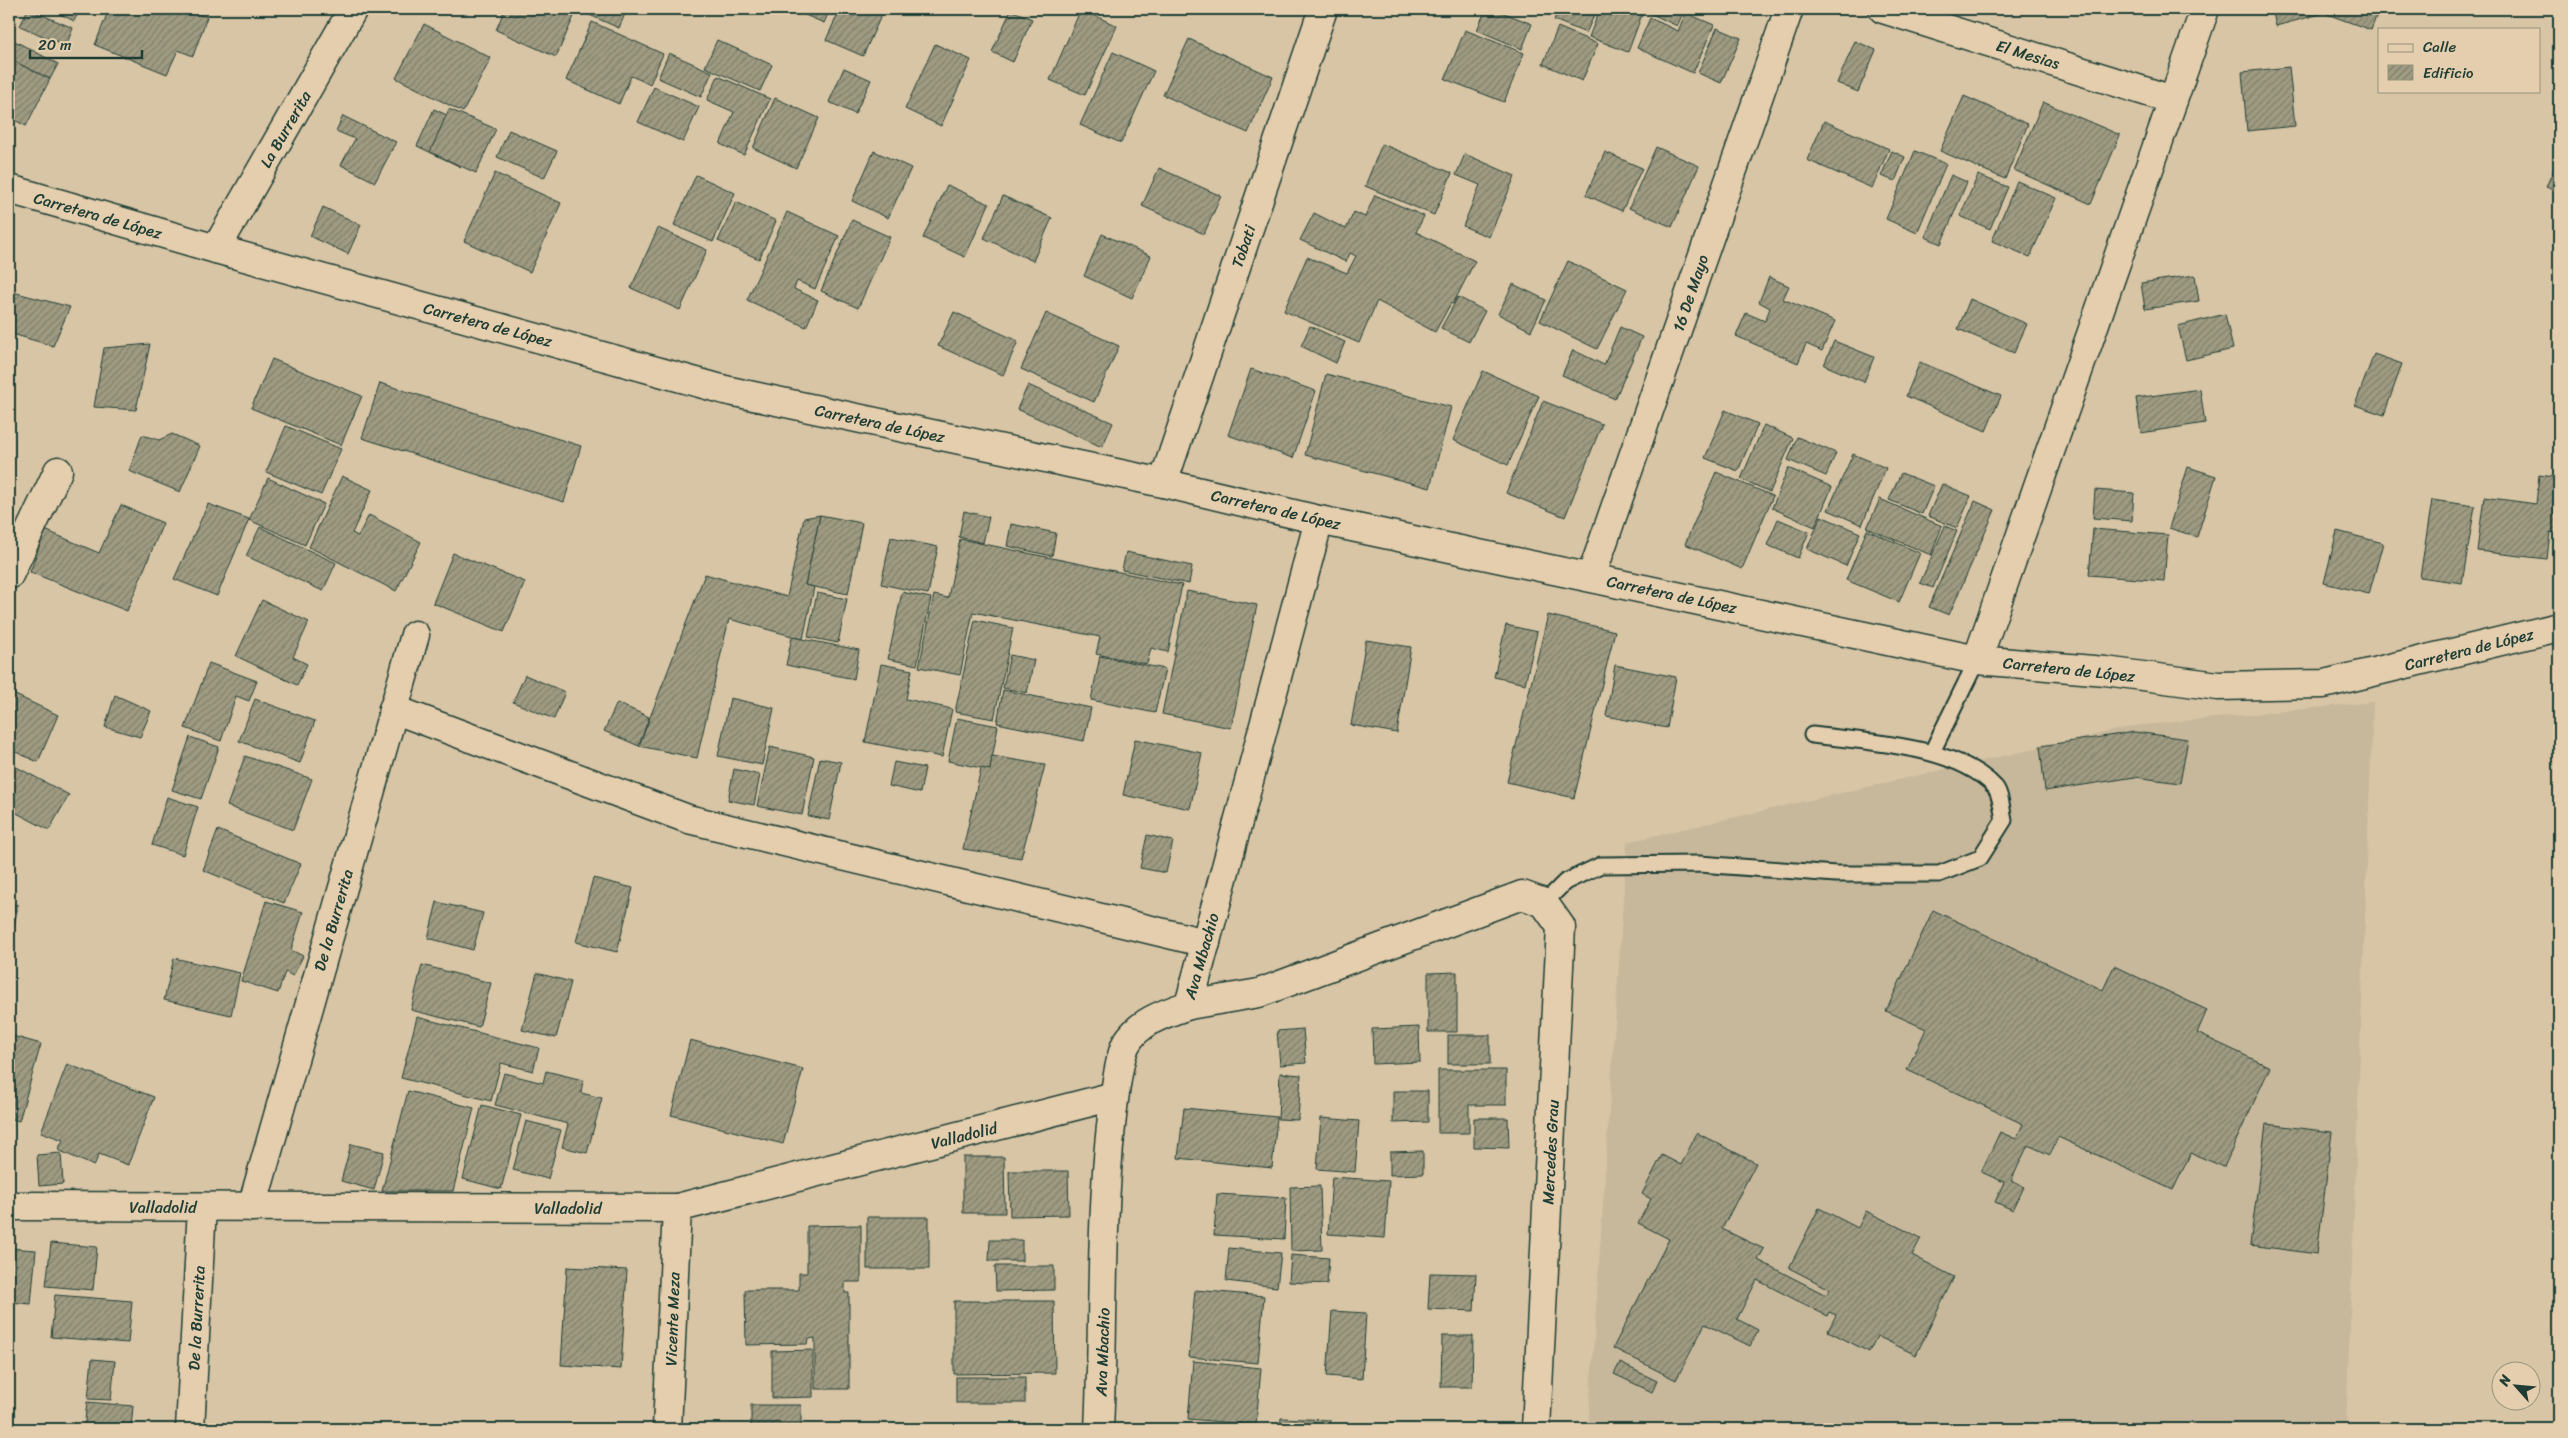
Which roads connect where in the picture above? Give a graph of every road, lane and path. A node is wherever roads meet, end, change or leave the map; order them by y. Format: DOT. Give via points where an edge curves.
graph roads {
  1 [pos="354,9"];
  2 [pos="1789,9"];
  3 [pos="1883,9"];
  4 [pos="2205,9"];
  5 [pos="1318,10"];
  6 [pos="2173,100"];
  7 [pos="9,189"];
  8 [pos="216,250"];
  9 [pos="58,470"];
  10 [pos="1163,483"];
  11 [pos="1319,520"];
  12 [pos="9,575"];
  13 [pos="1591,576"];
  14 [pos="2559,627"];
  15 [pos="415,635"];
  16 [pos="1977,660"];
  17 [pos="393,709"];
  18 [pos="1812,735"];
  19 [pos="1932,752"];
  20 [pos="1533,899"];
  21 [pos="1206,944"];
  22 [pos="1189,1005"];
  23 [pos="1114,1096"];
  24 [pos="9,1206"];
  25 [pos="202,1207"];
  26 [pos="252,1207"];
  27 [pos="677,1208"];
  28 [pos="190,1429"];
  29 [pos="667,1429"];
  30 [pos="1099,1429"];
  31 [pos="1536,1429"];
  1 -- 8 [label="street, La Burrerita"];
  2 -- 13 [label="street, 16 De Mayo"];
  3 -- 6 [label="street, El Mesias"];
  4 -- 6 [label="street"];
  5 -- 10 [label="street, Tobati"];
  6 -- 16 [label="street"];
  7 -- 8 [label="street, Carretera de López"];
  8 -- 10 [label="street, Carretera de López" via="725,390"];
  9 -- 12 [label="street"];
  10 -- 11 [label="street, Carretera de López"];
  11 -- 13 [label="street, Carretera de López"];
  11 -- 21 [label="street, Ava Mbachio"];
  13 -- 16 [label="street, Carretera de López"];
  14 -- 16 [label="street, Carretera de López" via="2324,684 2218,686 2105,671"];
  15 -- 17 [label="street, De la Burrerita"];
  16 -- 19 [label="lane"];
  17 -- 21 [label="street" via="688,820"];
  17 -- 26 [label="street, De la Burrerita"];
  18 -- 19 [label="lane"];
  19 -- 20 [label="lane" via="1974,772 1996,788 2004,820 1980,858 1939,874 1836,874 1699,864 1601,865"];
  20 -- 22 [label="street" via="1259,993"];
  20 -- 31 [label="street, Mercedes Grau" via="1561,927"];
  21 -- 22 [label="street, Ava Mbachio"];
  22 -- 23 [label="street, Ava Mbachio" via="1159,1015 1141,1027 1126,1045"];
  23 -- 27 [label="street, Valladolid"];
  23 -- 30 [label="street, Ava Mbachio" via="1105,1179"];
  24 -- 25 [label="street, Valladolid"];
  25 -- 26 [label="street, Valladolid"];
  25 -- 28 [label="street, De la Burrerita"];
  26 -- 27 [label="street, Valladolid"];
  27 -- 29 [label="street, Vicente Meza"];
}
